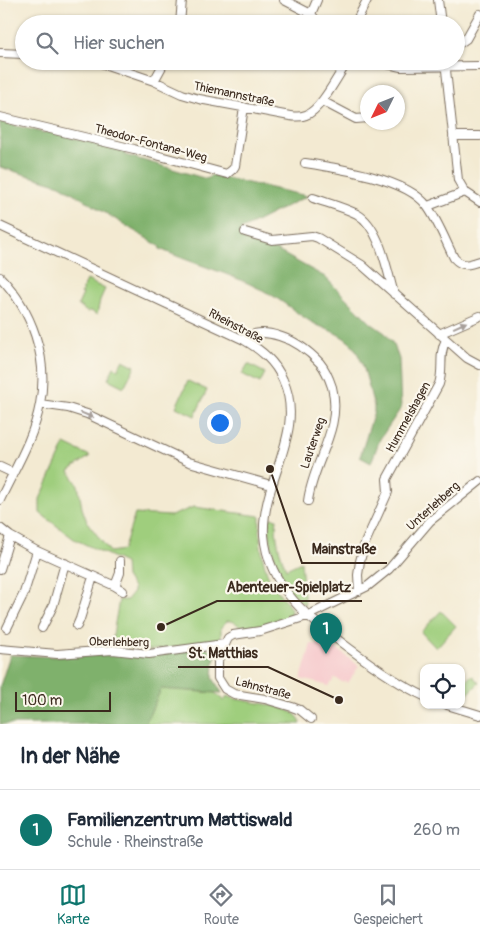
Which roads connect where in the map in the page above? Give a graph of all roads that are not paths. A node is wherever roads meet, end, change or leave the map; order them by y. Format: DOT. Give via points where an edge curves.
graph roads {
  1 [pos="182,0"];
  2 [pos="284,0"];
  3 [pos="317,0"];
  4 [pos="367,0"];
  5 [pos="438,0"];
  6 [pos="311,14"];
  7 [pos="480,14"];
  8 [pos="181,15"];
  9 [pos="360,15"];
  10 [pos="440,15"];
  11 [pos="465,40"];
  12 [pos="0,53"];
  13 [pos="15,54"];
  14 [pos="465,65"];
  15 [pos="480,66"];
  16 [pos="122,70"];
  17 [pos="160,70"];
  18 [pos="342,70"];
  19 [pos="446,70"];
  20 [pos="154,81"];
  21 [pos="322,101"];
  22 [pos="244,107"];
  23 [pos="0,117"];
  24 [pos="360,118"];
  25 [pos="453,136"];
  26 [pos="480,136"];
  27 [pos="305,163"];
  28 [pos="465,192"];
  29 [pos="313,198"];
  30 [pos="480,202"];
  31 [pos="428,206"];
  32 [pos="0,226"];
  33 [pos="245,232"];
  34 [pos="480,261"];
  35 [pos="0,277"];
  36 [pos="394,294"];
  37 [pos="480,316"];
  38 [pos="439,334"];
  39 [pos="244,340"];
  40 [pos="446,340"];
  41 [pos="480,365"];
  42 [pos="40,404"];
  43 [pos="0,467"];
  44 [pos="12,474"];
  45 [pos="480,481"];
  46 [pos="271,485"];
  47 [pos="0,500"];
  48 [pos="308,501"];
  49 [pos="0,528"];
  50 [pos="10,536"];
  51 [pos="37,551"];
  52 [pos="120,560"];
  53 [pos="65,563"];
  54 [pos="0,569"];
  55 [pos="93,577"];
  56 [pos="115,586"];
  57 [pos="123,591"];
  58 [pos="359,591"];
  59 [pos="307,616"];
  60 [pos="76,626"];
  61 [pos="7,628"];
  62 [pos="42,628"];
  63 [pos="224,644"];
  64 [pos="0,648"];
  65 [pos="420,694"];
  66 [pos="460,709"];
  67 [pos="480,715"];
  68 [pos="311,719"];
  1 -- 8 [label="street"];
  2 -- 6 [label="street"];
  3 -- 6 [label="street"];
  4 -- 9 [label="street"];
  5 -- 10 [label="street"];
  7 -- 11 [label="street"];
  12 -- 13 [label="street"];
  14 -- 15 [label="street"];
  16 -- 20 [label="street, Thiemannstraße"];
  17 -- 20 [label="street"];
  18 -- 21 [label="street, Thiemannstraße"];
  19 -- 25 [label="street"];
  20 -- 22 [label="street, Thiemannstraße" via="199,99"];
  21 -- 22 [label="street, Thiemannstraße" via="315,110 301,117"];
  21 -- 24 [label="street"];
  22 -- 23 [label="street, Theodor-Fontane-Weg" via="235,166 227,174"];
  25 -- 26 [label="street"];
  25 -- 28 [label="street" via="458,180"];
  27 -- 31 [label="street" via="389,181 405,188"];
  28 -- 30 [label="street"];
  28 -- 31 [label="street"];
  29 -- 36 [label="street" via="357,214 366,222 378,240"];
  31 -- 34 [label="street" via="458,263 469,265"];
  32 -- 39 [label="street, Rheinstraße"];
  33 -- 36 [label="street" via="272,240 318,238 362,265"];
  35 -- 42 [label="street" via="25,309 36,336 41,359"];
  36 -- 38 [label="street"];
  38 -- 37 [label="street, one-way"];
  38 -- 40 [label="street"];
  39 -- 46 [label="street, Rheinstraße" via="264,353 276,366 290,400 289,432"];
  39 -- 48 [label="street, Lauterweg" via="255,333 291,339 313,355 330,379 336,407 334,420 310,486"];
  40 -- 41 [label="street"];
  40 -- 58 [label="street, Hummelshagen" via="441,353 439,384 386,479 388,492 365,542 360,561"];
  42 -- 44 [label="street"];
  42 -- 46 [label="street, one-way" via="87,414 203,467"];
  43 -- 44 [label="street"];
  44 -- 47 [label="street"];
  45 -- 58 [label="street, Unterlehberg" via="430,521 389,569"];
  46 -- 59 [label="street, Rheinstraße" via="264,535 271,566 285,591"];
  49 -- 50 [label="street"];
  50 -- 51 [label="street"];
  50 -- 54 [label="street"];
  51 -- 53 [label="street"];
  51 -- 61 [label="street" via="24,593"];
  52 -- 56 [label="street"];
  53 -- 55 [label="street"];
  53 -- 62 [label="street" via="53,606"];
  55 -- 56 [label="street"];
  55 -- 60 [label="street"];
  56 -- 57 [label="street"];
  58 -- 59 [label="street, Unterlehberg"];
  59 -- 63 [label="street" via="260,631 232,632"];
  59 -- 65 [label="street, Rheinstraße" via="371,665"];
  63 -- 64 [label="street, Oberlehberg" via="149,654 101,650 57,654"];
  63 -- 68 [label="street, Lahnstraße" via="217,670 224,689 292,707"];
  66 -- 67 [label="street"];
}
